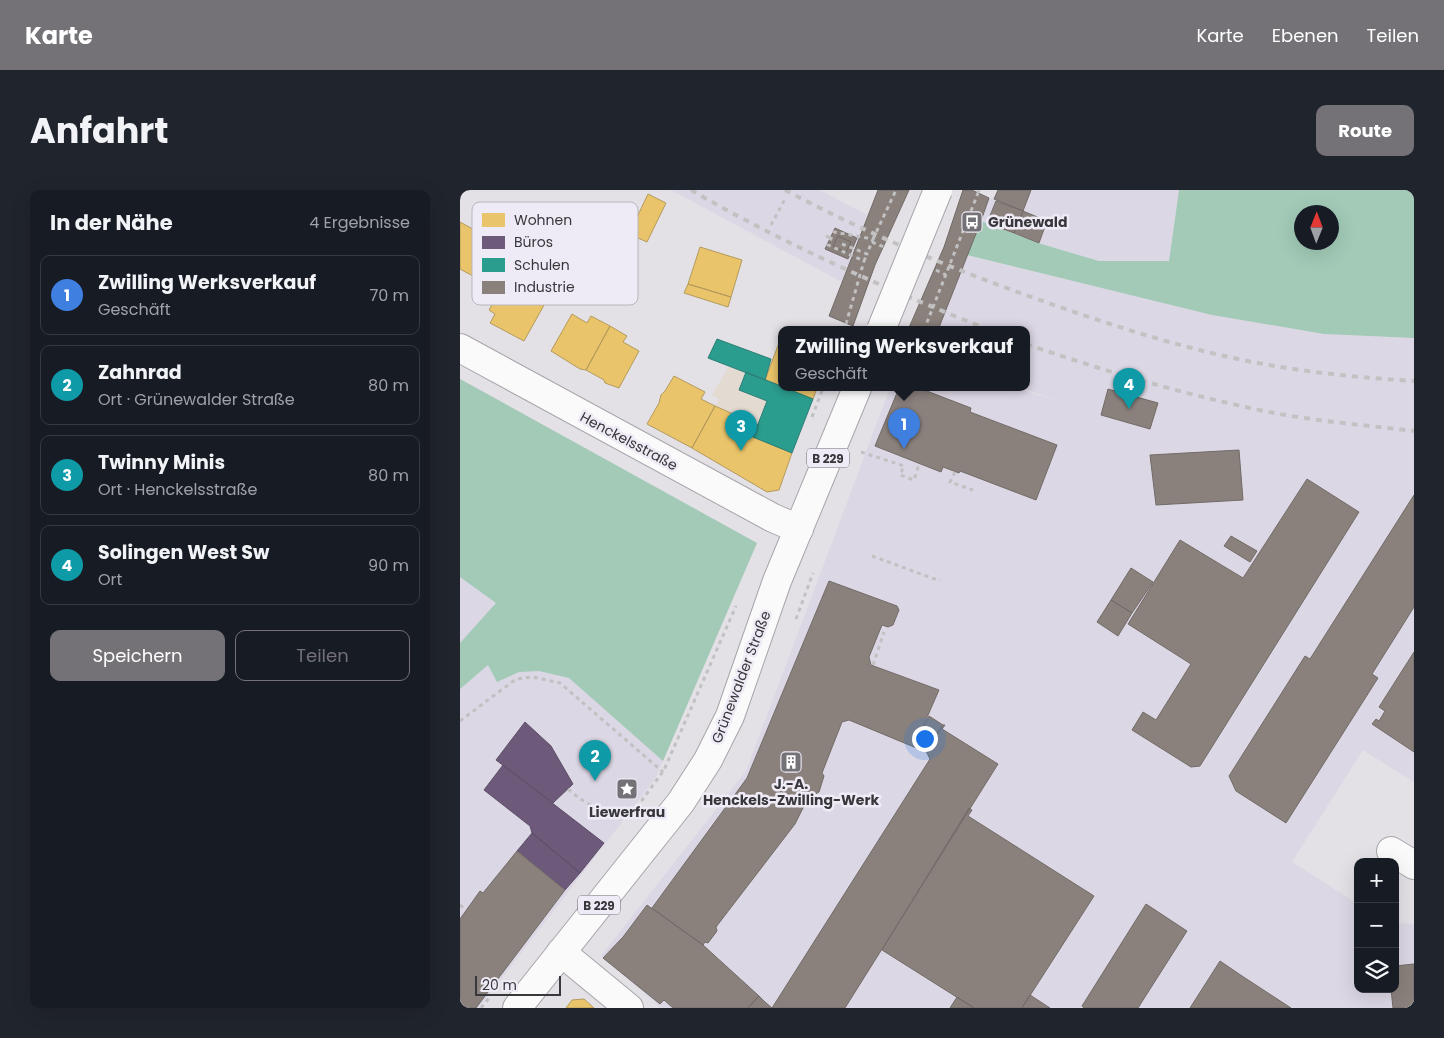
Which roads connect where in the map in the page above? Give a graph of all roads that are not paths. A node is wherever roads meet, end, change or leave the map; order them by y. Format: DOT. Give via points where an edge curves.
graph roads {
  1 [pos="938,190"];
  2 [pos="883,326"];
  3 [pos="460,348"];
  4 [pos="856,391"];
  5 [pos="799,528"];
  6 [pos="1391,850"];
  7 [pos="1414,864"];
  8 [pos="561,952"];
  9 [pos="517,1008"];
  10 [pos="629,1008"];
  1 -- 2 [label="main road, bridge"];
  3 -- 5 [label="main road, Henckelsstraße" via="773,518"];
  4 -- 5 [label="main road, Grünewalder Straße / B 229"];
  5 -- 8 [label="main road, Grünewalder Straße / B 229" via="730,716 708,760 681,802"];
  6 -- 7 [label="main road"];
  8 -- 9 [label="main road, Grünewalder Straße / B 229"];
  8 -- 10 [label="main road"];
}
